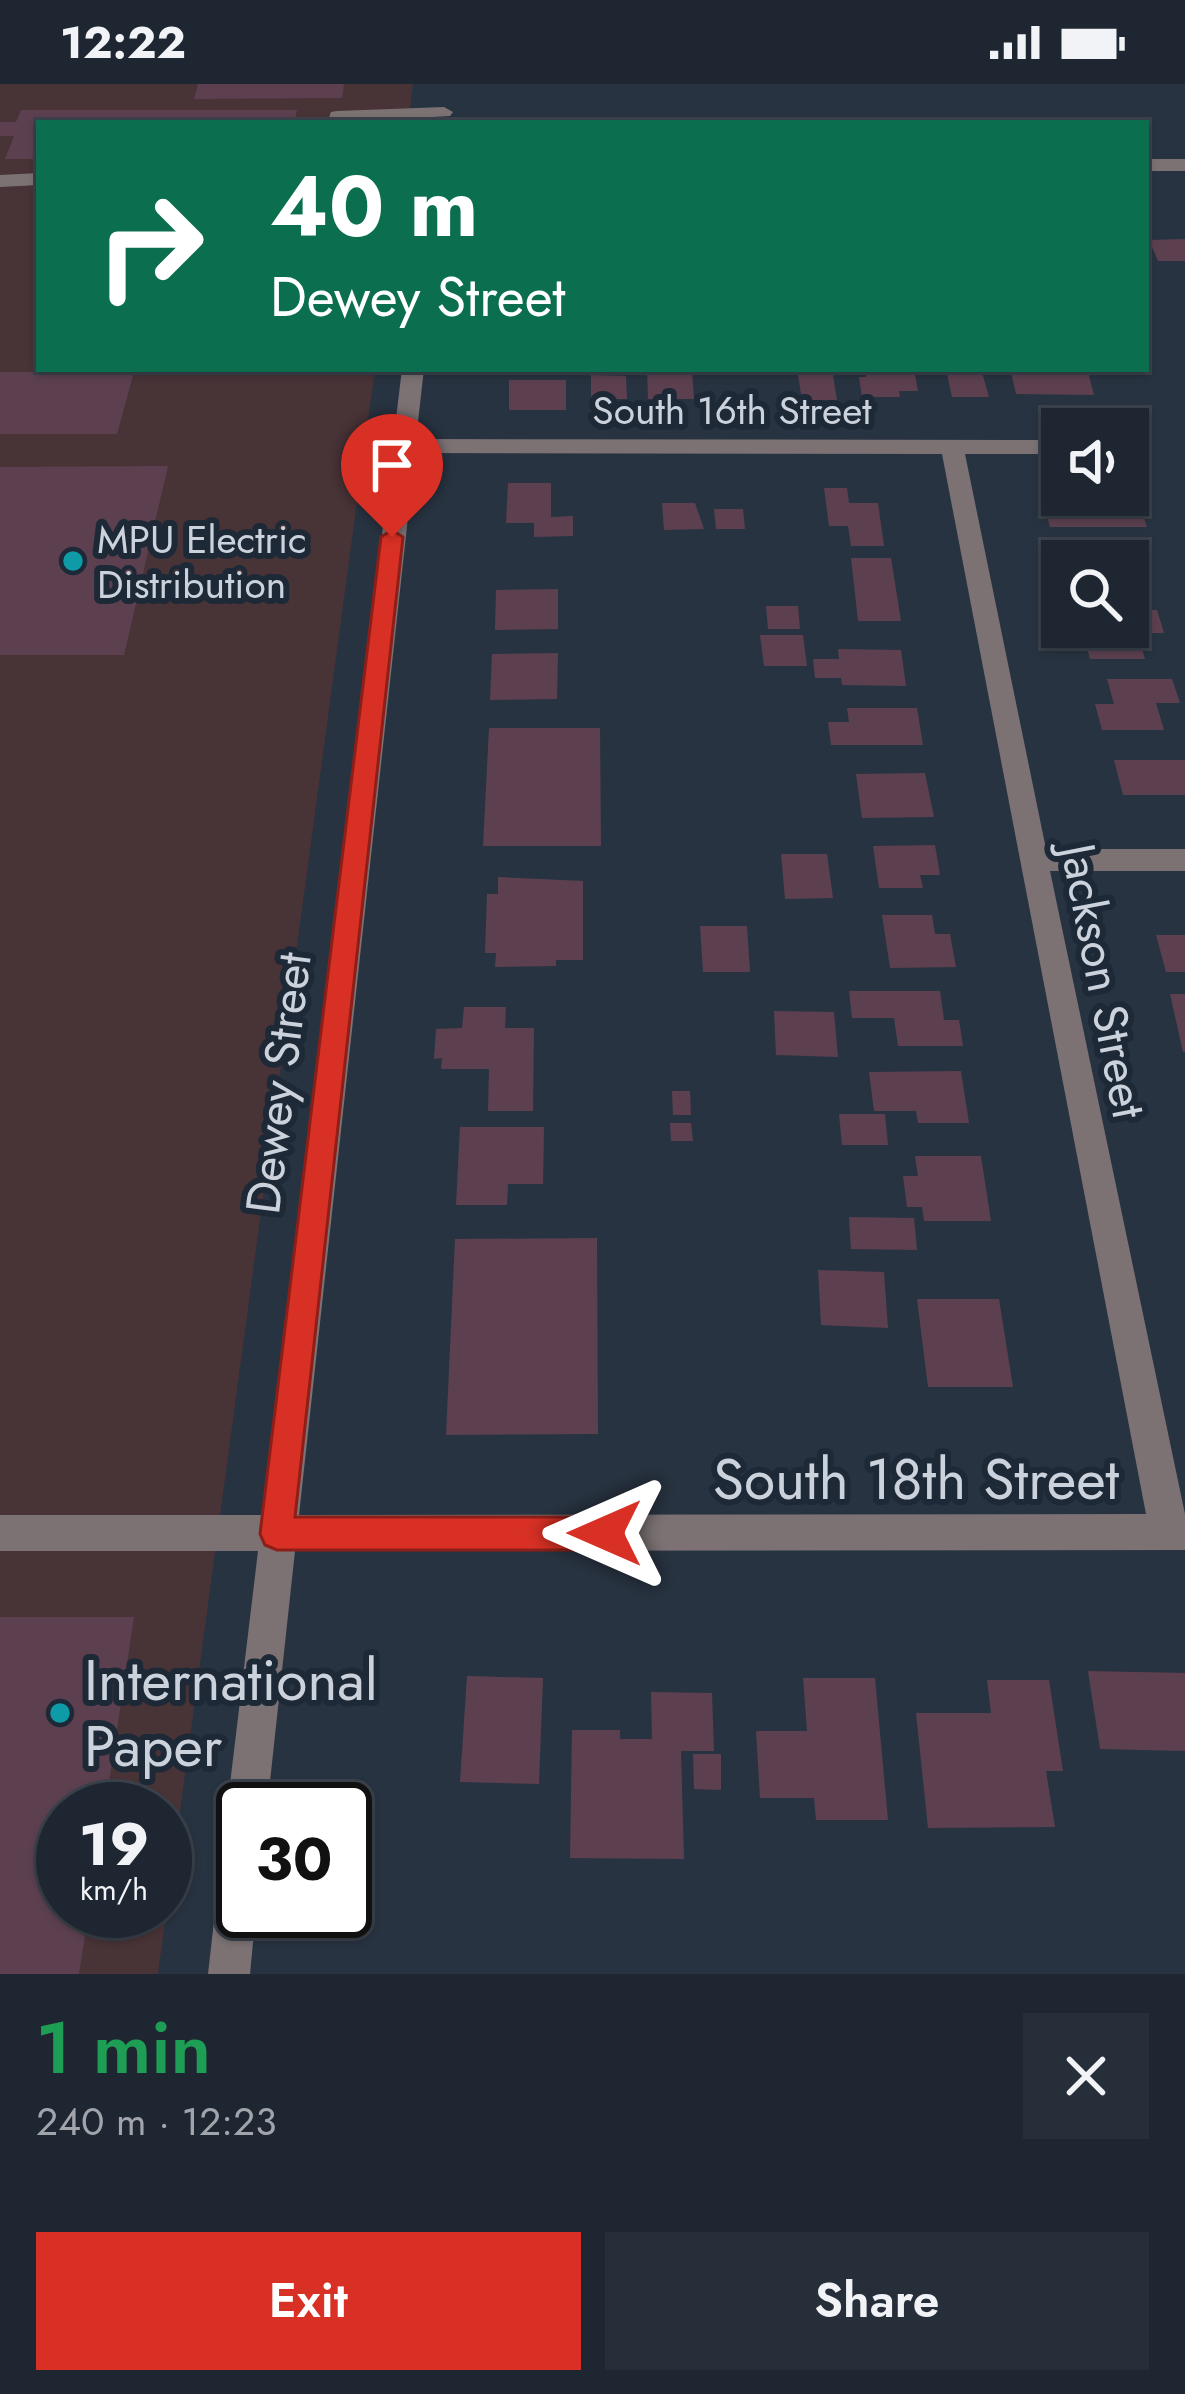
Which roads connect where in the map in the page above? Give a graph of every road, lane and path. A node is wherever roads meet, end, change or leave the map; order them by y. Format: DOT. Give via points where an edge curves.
graph roads {
  1 [pos="444,111"];
  2 [pos="336,120"];
  3 [pos="1149,165"];
  4 [pos="1185,165"];
  5 [pos="36,179"];
  6 [pos="0,181"];
  7 [pos="412,372"];
  8 [pos="403,446"];
  9 [pos="952,446"];
  10 [pos="1041,447"];
  11 [pos="1034,860"];
  12 [pos="1185,860"];
  13 [pos="1176,1532"];
  14 [pos="0,1533"];
  15 [pos="277,1534"];
  16 [pos="250,1782"];
  17 [pos="233,1938"];
  18 [pos="229,1974"];
  1 -- 2 [label="street"];
  3 -- 4 [label="street"];
  5 -- 6 [label="street"];
  7 -- 8 [label="street, Dewey Street"];
  8 -- 9 [label="street, South 16th Street"];
  8 -- 15 [label="street, Dewey Street"];
  9 -- 10 [label="street, South 16th Street"];
  9 -- 11 [label="street, Jackson Street"];
  11 -- 12 [label="street"];
  11 -- 13 [label="street, Jackson Street"];
  13 -- 15 [label="street, South 18th Street"];
  14 -- 15 [label="street, South 18th Street"];
  15 -- 16 [label="street, Dewey Street"];
  17 -- 18 [label="street"];
}
